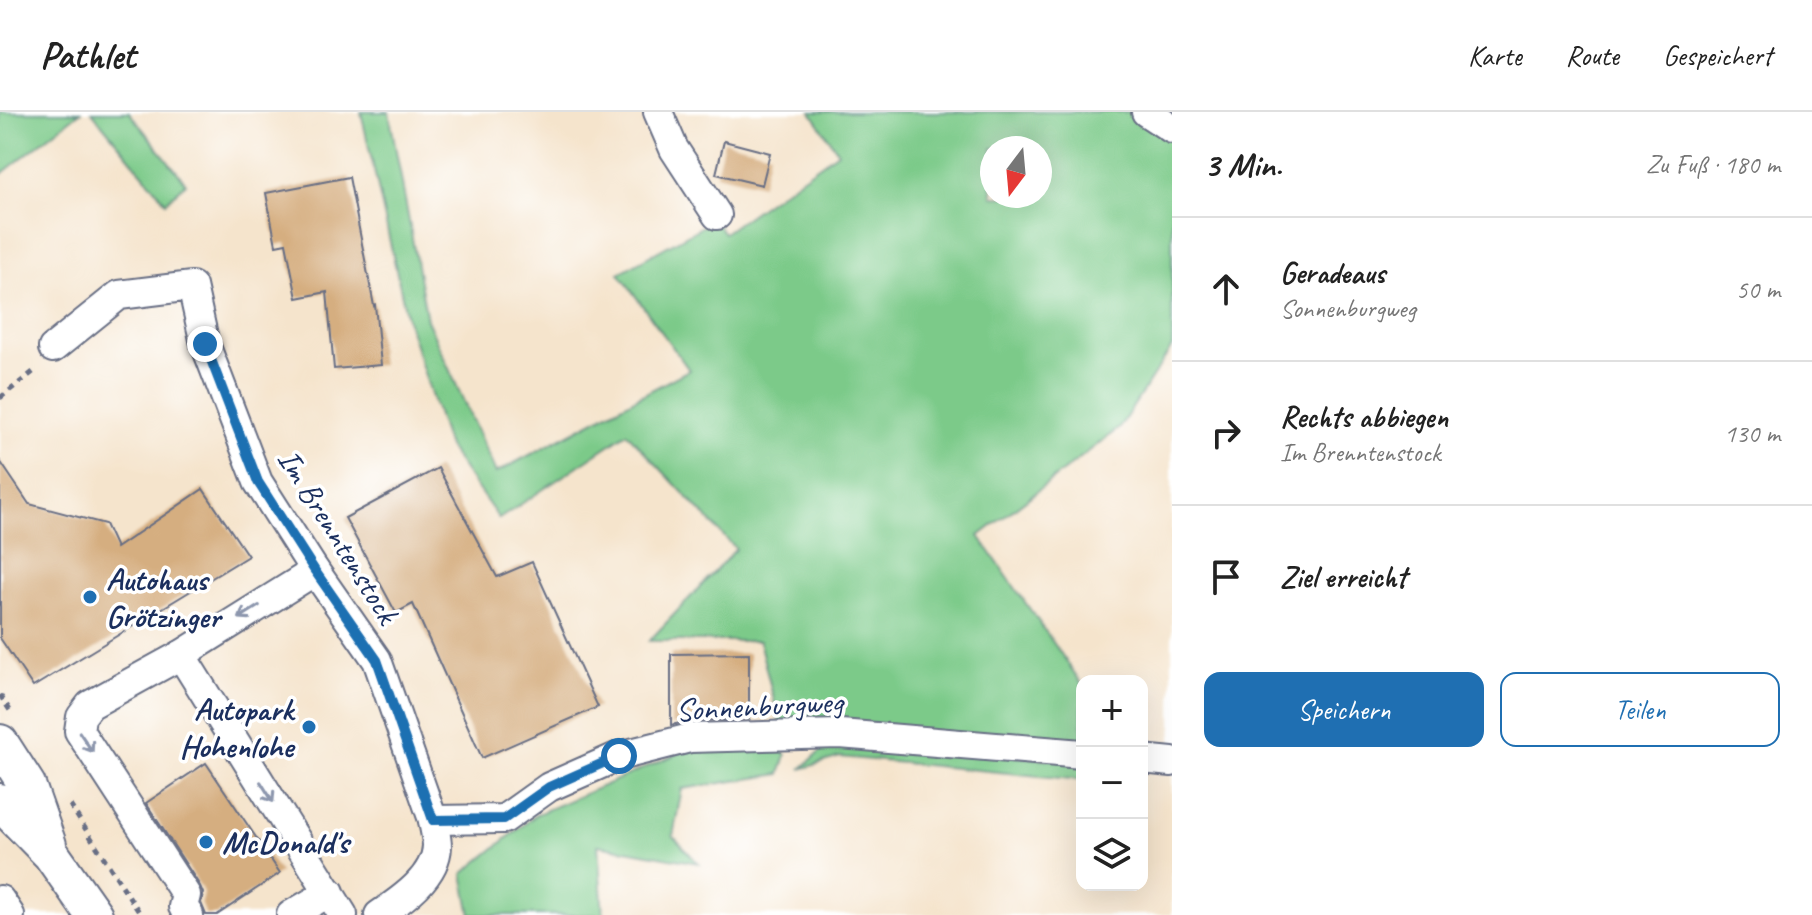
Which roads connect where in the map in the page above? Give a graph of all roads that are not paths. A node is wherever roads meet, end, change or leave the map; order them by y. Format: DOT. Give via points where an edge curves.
graph roads {
  1 [pos="658,112"];
  2 [pos="1146,112"];
  3 [pos="1172,129"];
  4 [pos="717,215"];
  5 [pos="53,348"];
  6 [pos="315,571"];
  7 [pos="181,655"];
  8 [pos="0,743"];
  9 [pos="1076,754"];
  10 [pos="1148,760"];
  11 [pos="1172,762"];
  12 [pos="0,802"];
  13 [pos="433,820"];
  14 [pos="51,854"];
  15 [pos="0,900"];
  16 [pos="337,904"];
  17 [pos="10,915"];
  18 [pos="94,915"];
  19 [pos="189,915"];
  20 [pos="291,915"];
  21 [pos="379,915"];
  1 -- 4 [label="street" via="674,149"];
  2 -- 3 [label="street"];
  5 -- 6 [label="street, Im Brenntenstock" via="119,295 192,286 205,344 258,482"];
  6 -- 7 [label="street, one-way"];
  6 -- 13 [label="street, Im Brenntenstock" via="377,660"];
  7 -- 16 [label="street, one-way"];
  7 -- 19 [label="street, one-way" via="90,705 79,731 186,895 183,907"];
  8 -- 14 [label="main road" via="27,785"];
  9 -- 13 [label="street, Sonnenburgweg" via="840,734 690,738 619,756 549,787 504,819"];
  10 -- 11 [label="street"];
  12 -- 14 [label="main road"];
  13 -- 21 [label="street" via="433,861 400,900"];
  14 -- 18 [label="main road"];
  15 -- 17 [label="street"];
  16 -- 20 [label="street"];
}
